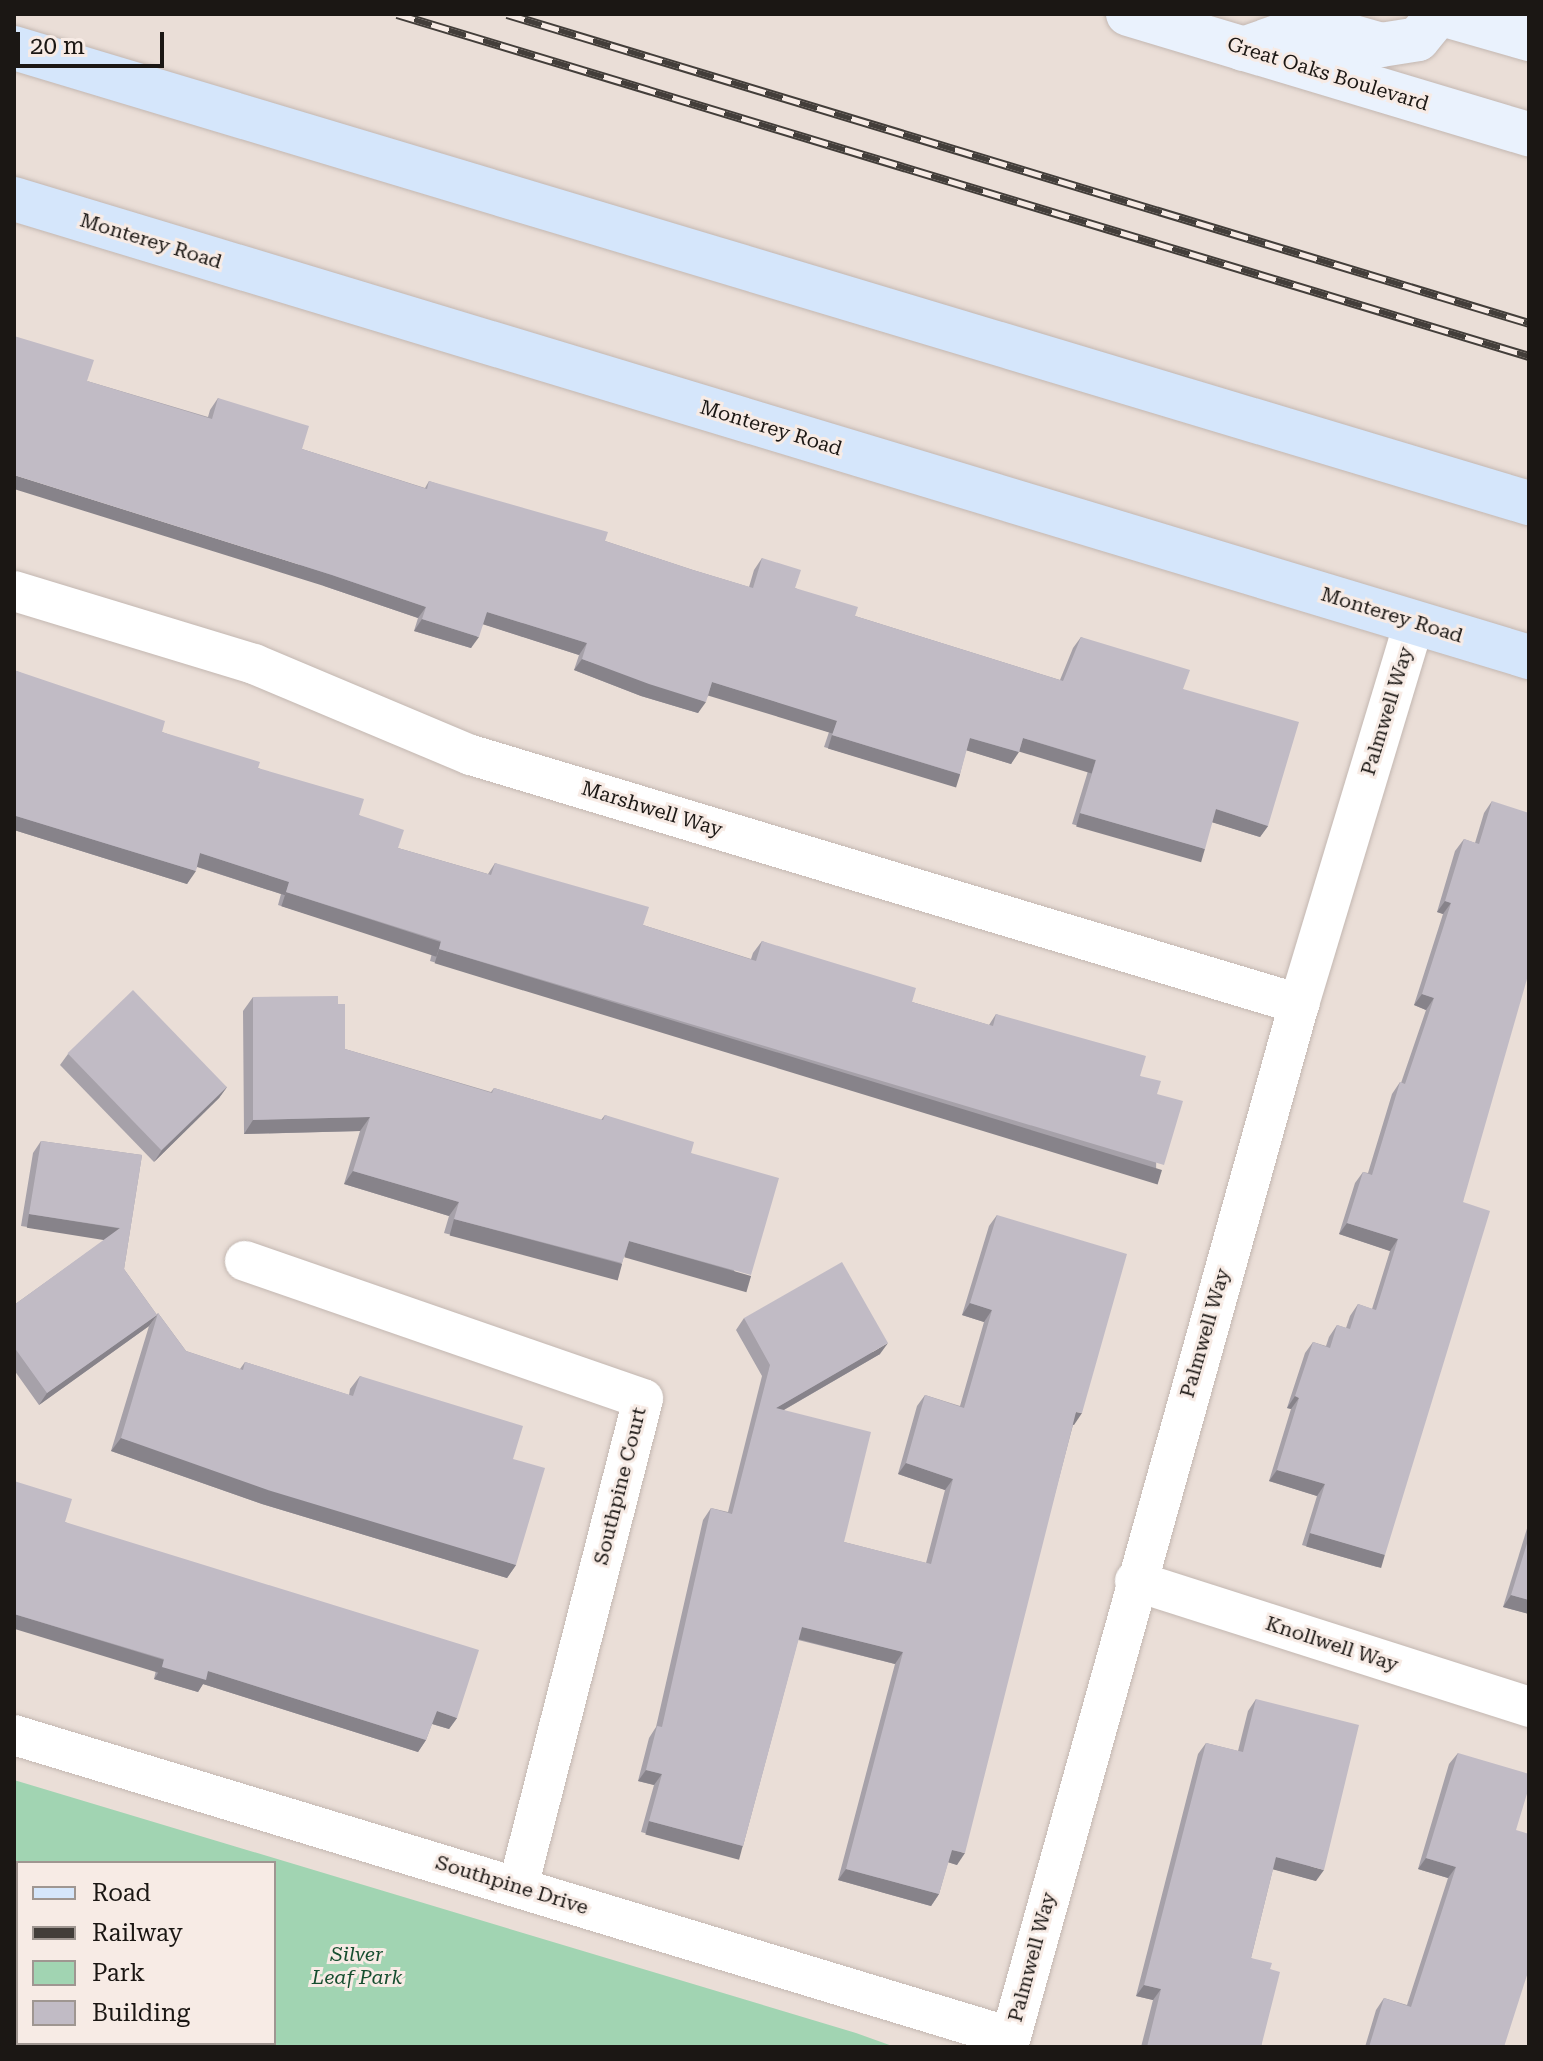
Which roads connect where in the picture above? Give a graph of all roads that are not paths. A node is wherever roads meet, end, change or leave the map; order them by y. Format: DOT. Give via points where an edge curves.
graph roads {
  1 [pos="1128,14"];
  2 [pos="1440,14"];
  3 [pos="1529,39"];
  4 [pos="14,48"];
  5 [pos="1243,49"];
  6 [pos="1529,134"];
  7 [pos="14,199"];
  8 [pos="1529,503"];
  9 [pos="14,591"];
  10 [pos="1414,622"];
  11 [pos="1529,657"];
  12 [pos="1299,1004"];
  13 [pos="245,1261"];
  14 [pos="1135,1581"];
  15 [pos="1529,1707"];
  16 [pos="14,1735"];
  17 [pos="518,1887"];
  18 [pos="1009,2042"];
  1 -- 5 [label="main road, Great Oaks Boulevard"];
  2 -- 3 [label="main road"];
  2 -- 5 [label="main road" via="1418,39 1381,45 1311,25"];
  4 -- 8 [label="main road"];
  5 -- 6 [label="main road, Great Oaks Boulevard"];
  7 -- 10 [label="main road, Monterey Road"];
  9 -- 12 [label="street, Marshwell Way" via="254,664 471,755"];
  10 -- 11 [label="main road, Monterey Road"];
  10 -- 12 [label="street, Palmwell Way"];
  12 -- 14 [label="street, Palmwell Way"];
  13 -- 17 [label="street, Southpine Court" via="643,1399"];
  14 -- 15 [label="street, Knollwell Way"];
  14 -- 18 [label="street, Palmwell Way"];
  16 -- 17 [label="street, Southpine Drive"];
  17 -- 18 [label="street, Southpine Drive"];
}
